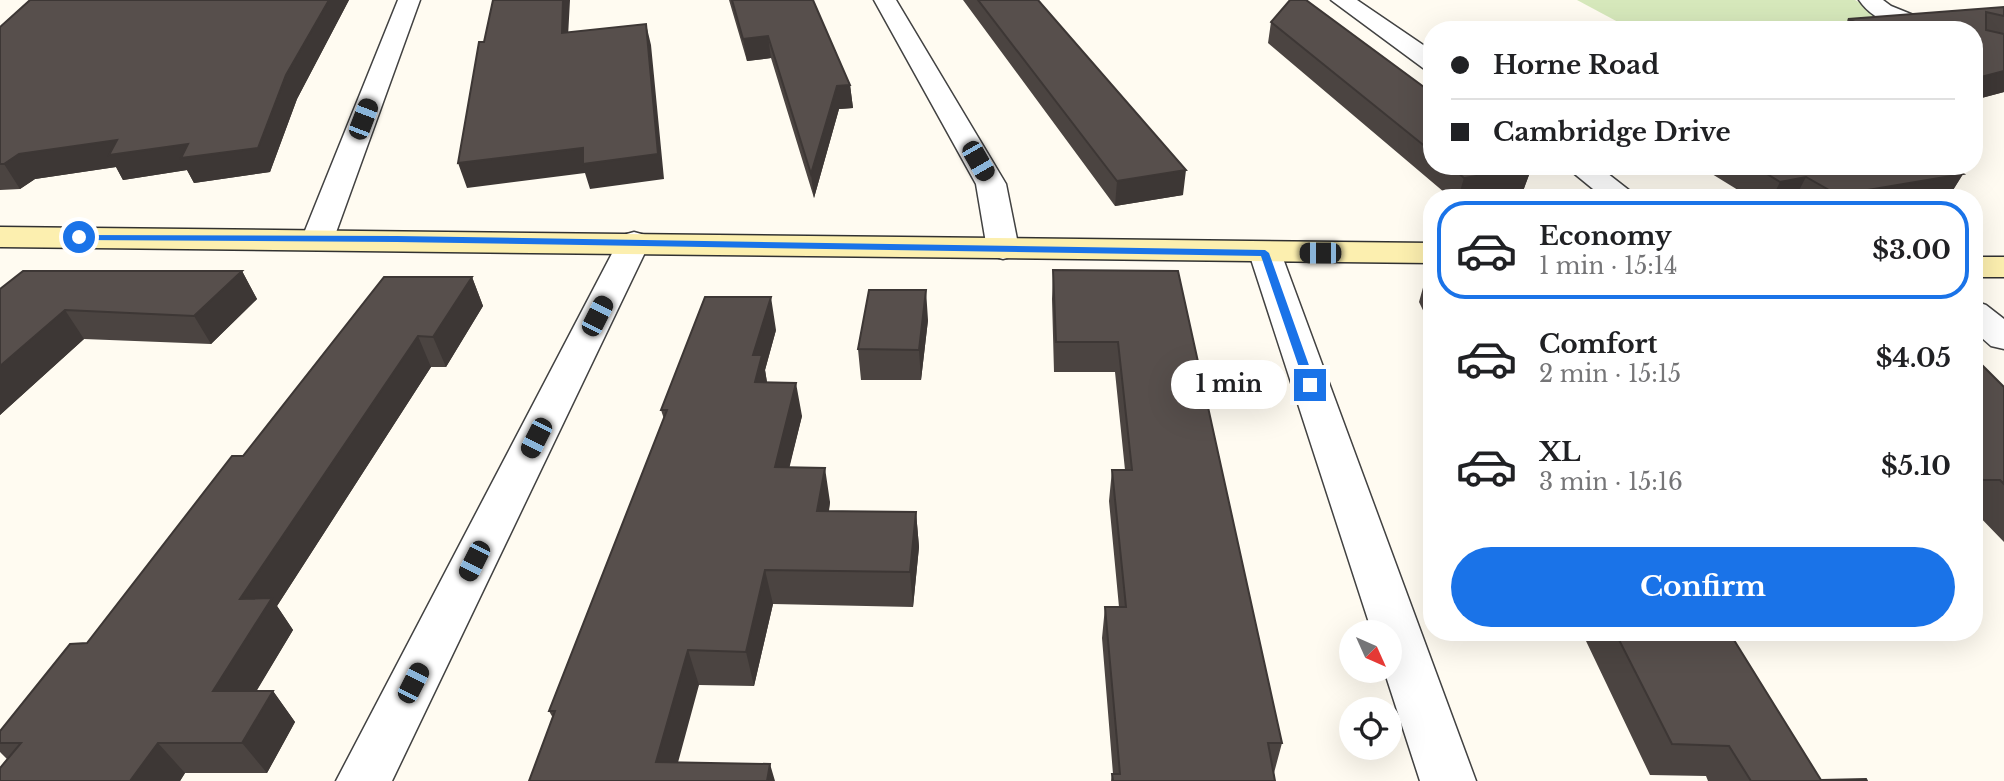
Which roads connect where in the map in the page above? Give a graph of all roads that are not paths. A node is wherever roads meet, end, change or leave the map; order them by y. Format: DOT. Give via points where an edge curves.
graph roads {
  1 [pos="409,0"];
  2 [pos="885,0"];
  3 [pos="1342,0"];
  4 [pos="1870,0"];
  5 [pos="1908,21"];
  6 [pos="1423,57"];
  7 [pos="1592,175"];
  8 [pos="1611,189"];
  9 [pos="0,237"];
  10 [pos="318,238"];
  11 [pos="634,242"];
  12 [pos="1003,249"];
  13 [pos="1265,253"];
  14 [pos="1423,253"];
  15 [pos="1983,267"];
  16 [pos="2004,267"];
  17 [pos="1983,320"];
  18 [pos="2004,338"];
  19 [pos="364,781"];
  20 [pos="1448,781"];
  1 -- 10 [label="street"];
  2 -- 12 [label="street" via="991,184"];
  3 -- 6 [label="street"];
  4 -- 5 [label="street"];
  7 -- 8 [label="street"];
  9 -- 10 [label="main road"];
  10 -- 11 [label="main road"];
  11 -- 12 [label="main road"];
  11 -- 19 [label="street"];
  12 -- 13 [label="main road"];
  13 -- 14 [label="main road"];
  13 -- 20 [label="street"];
  15 -- 16 [label="main road"];
  17 -- 18 [label="street"];
}
